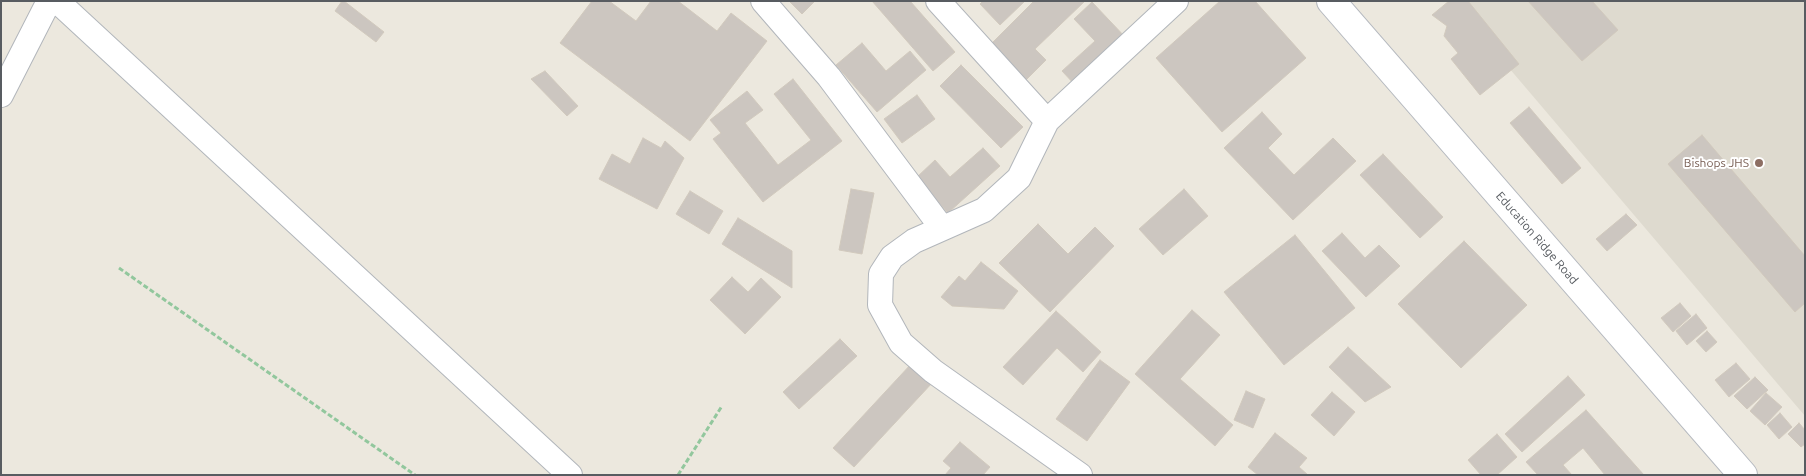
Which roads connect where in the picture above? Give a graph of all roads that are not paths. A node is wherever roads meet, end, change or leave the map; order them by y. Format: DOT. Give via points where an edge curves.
graph roads {
  1 [pos="49,1"];
  2 [pos="57,1"];
  3 [pos="763,1"];
  4 [pos="938,1"];
  5 [pos="1176,1"];
  6 [pos="1331,1"];
  7 [pos="1,95"];
  8 [pos="1048,121"];
  9 [pos="942,228"];
  10 [pos="570,475"];
  11 [pos="1080,475"];
  12 [pos="1743,475"];
  1 -- 7 [label="street"];
  2 -- 10 [label="street"];
  3 -- 9 [label="street" via="830,77"];
  4 -- 8 [label="street"];
  5 -- 8 [label="street"];
  6 -- 12 [label="main road, Education Ridge Road"];
  8 -- 9 [label="street" via="1019,178 984,210"];
  9 -- 11 [label="street" via="914,241 892,257 880,274 880,305 901,343 933,371"];
}
